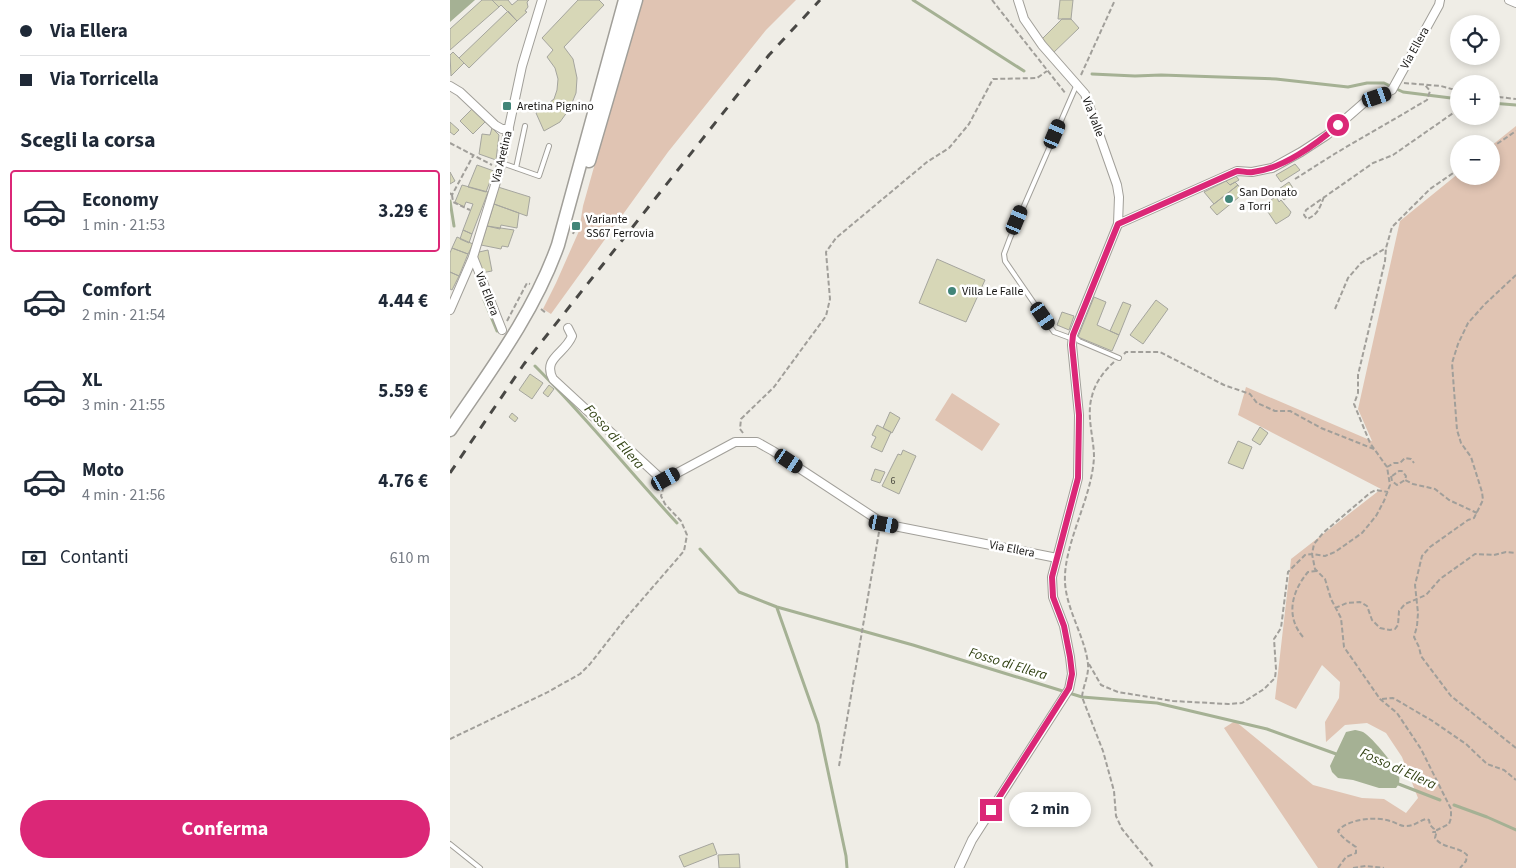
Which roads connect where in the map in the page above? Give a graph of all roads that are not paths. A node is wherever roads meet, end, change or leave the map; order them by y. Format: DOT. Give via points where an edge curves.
graph roads {
  1 [pos="542,0"];
  2 [pos="625,0"];
  3 [pos="636,0"];
  4 [pos="1018,0"];
  5 [pos="1440,0"];
  6 [pos="1509,0"];
  7 [pos="1516,2"];
  8 [pos="1076,84"];
  9 [pos="450,86"];
  10 [pos="525,126"];
  11 [pos="509,129"];
  12 [pos="549,146"];
  13 [pos="501,166"];
  14 [pos="516,168"];
  15 [pos="1118,224"];
  16 [pos="558,245"];
  17 [pos="473,257"];
  18 [pos="450,310"];
  19 [pos="568,328"];
  20 [pos="502,330"];
  21 [pos="1073,337"];
  22 [pos="1119,358"];
  23 [pos="450,430"];
  24 [pos="1057,558"];
  25 [pos="450,844"];
  26 [pos="480,868"];
  27 [pos="960,868"];
  1 -- 11 [label="street, Via Aretina" via="522,66"];
  2 -- 16 [label="main road"];
  3 -- 16 [label="main road" via="577,200"];
  4 -- 8 [label="street, Via Valle" via="1024,19 1042,46"];
  5 -- 15 [label="street, Via Ellera" via="1392,90 1366,101 1327,136 1272,168 1237,171"];
  6 -- 7 [label="street"];
  8 -- 15 [label="street, Via Valle" via="1090,108 1117,185"];
  8 -- 21 [label="lane" via="1004,254 1005,261 1054,332"];
  9 -- 11 [label="street" via="498,127"];
  10 -- 14 [label="lane"];
  11 -- 13 [label="street, Via Aretina"];
  12 -- 14 [label="lane" via="539,176"];
  13 -- 14 [label="lane"];
  13 -- 17 [label="street, Via Aretina"];
  15 -- 21 [label="street"];
  16 -- 23 [label="main road" via="538,294"];
  17 -- 18 [label="street, Via Aretina"];
  17 -- 20 [label="street, Via Ellera"];
  19 -- 24 [label="street, Via Ellera" via="572,336 570,342 550,362 549,372 553,379 649,469 666,479 735,442 757,442 881,522"];
  21 -- 22 [label="lane"];
  21 -- 24 [label="street" via="1079,415 1078,478"];
  24 -- 27 [label="street" via="1052,577 1053,597 1064,626 1070,657 1072,674 1067,692 972,840"];
  25 -- 26 [label="lane"];
}
